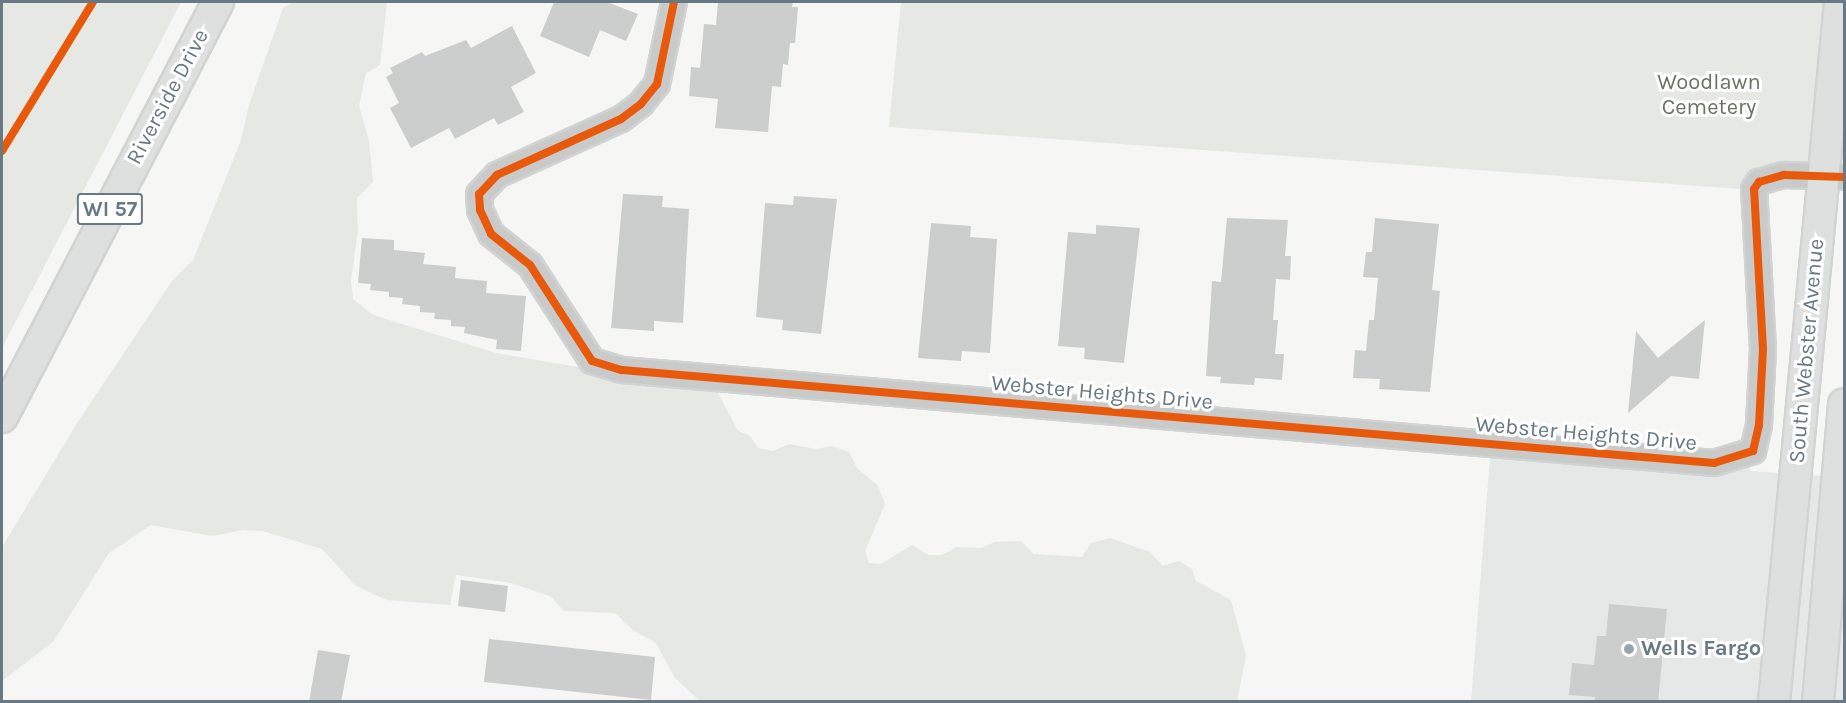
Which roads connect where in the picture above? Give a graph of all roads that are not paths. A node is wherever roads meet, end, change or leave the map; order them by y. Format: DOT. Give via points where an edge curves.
graph roads {
  1 [pos="218,2"];
  2 [pos="674,2"];
  3 [pos="1840,2"];
  4 [pos="1833,177"];
  5 [pos="1845,404"];
  6 [pos="2,417"];
  7 [pos="1774,702"];
  8 [pos="1818,702"];
  1 -- 6 [label="main road, Riverside Drive / WI 57"];
  2 -- 4 [label="street, Webster Heights Drive" via="657,84 641,104 621,119 497,174 479,194 480,210 492,234 530,266 592,361 622,370 1714,463 1753,451 1759,425 1763,349 1754,189 1759,182 1784,175"];
  3 -- 4 [label="main road, South Webster Avenue"];
  4 -- 7 [label="main road, South Webster Avenue"];
  5 -- 8 [label="main road, South Webster Avenue"];
}
